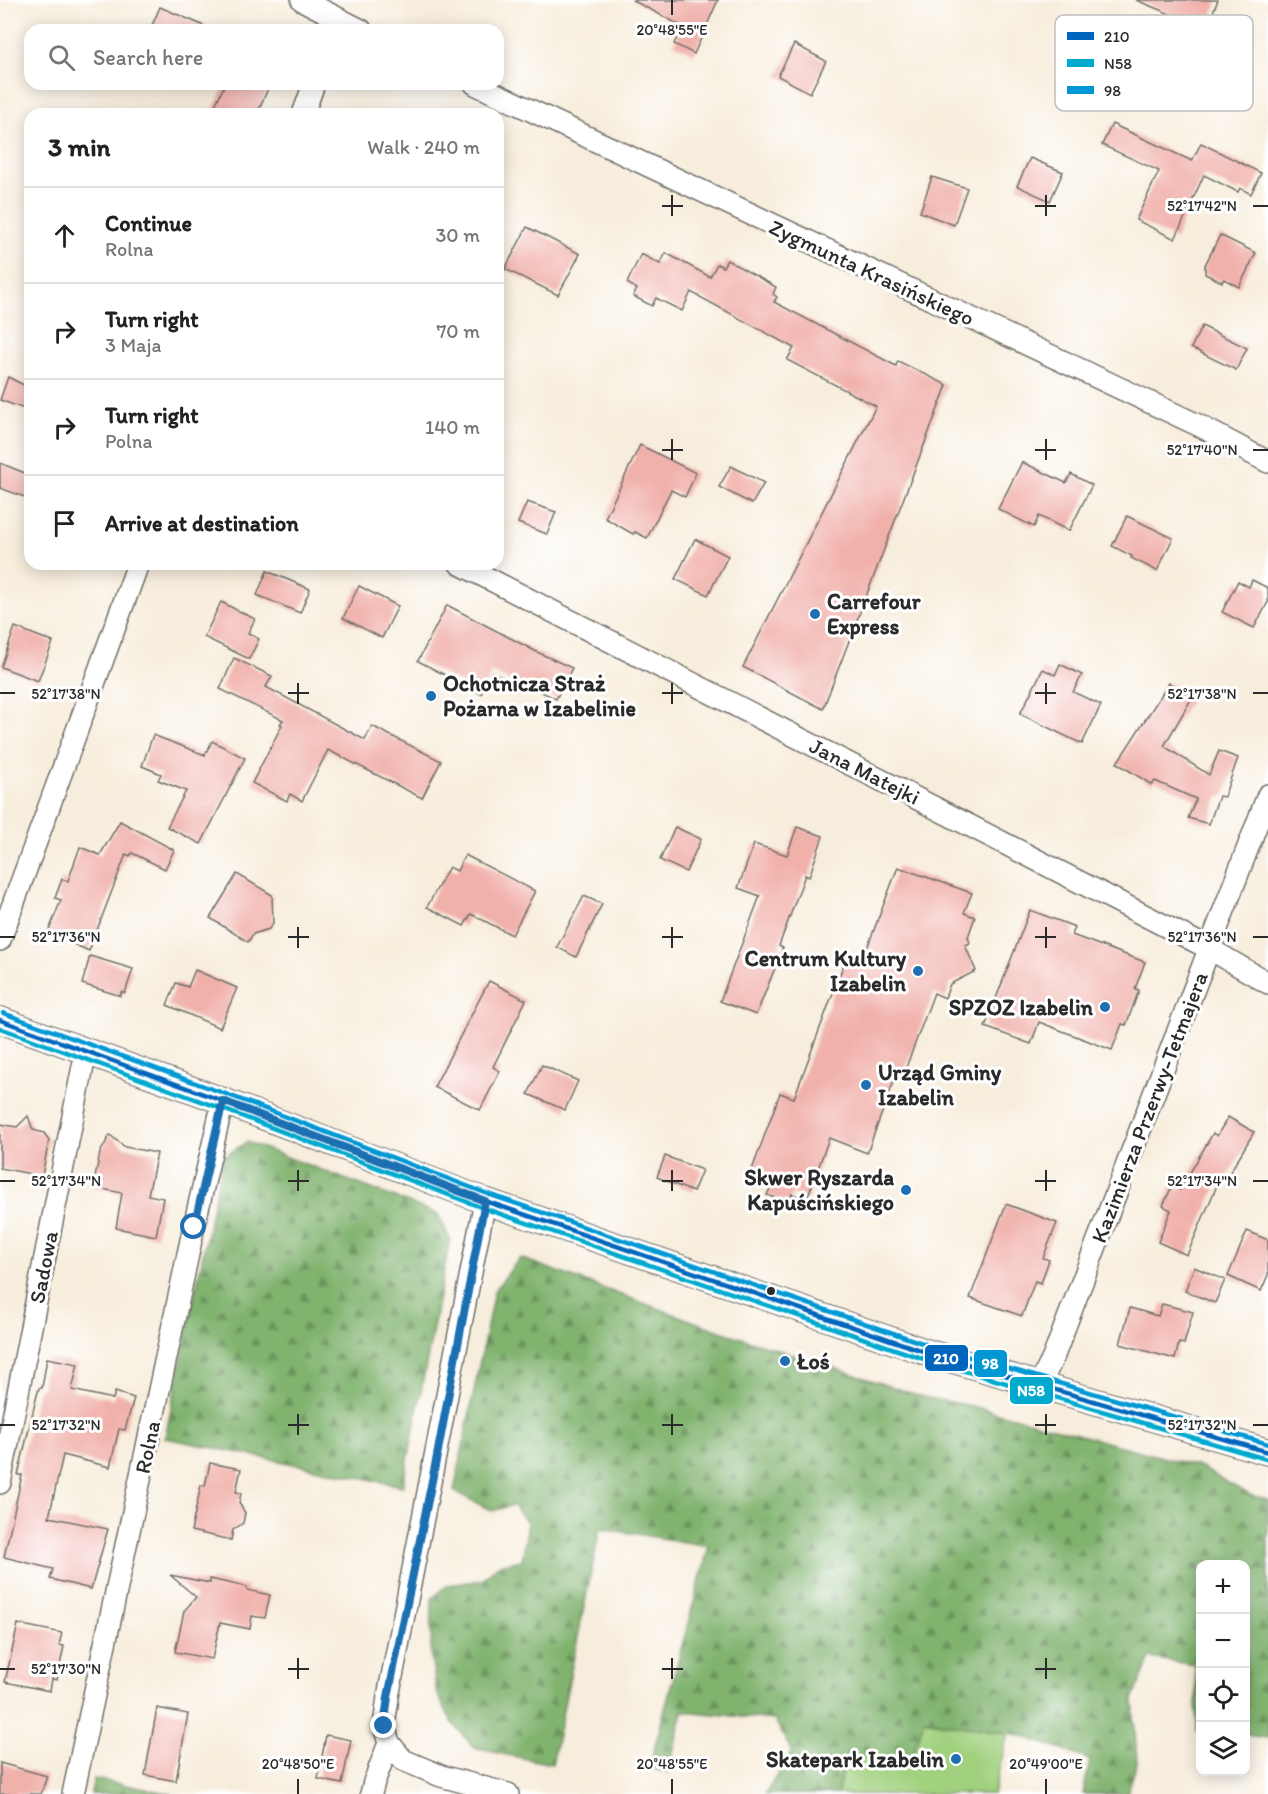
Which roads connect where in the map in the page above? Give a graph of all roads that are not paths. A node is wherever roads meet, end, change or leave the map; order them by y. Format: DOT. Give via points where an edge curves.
graph roads {
  1 [pos="302,0"];
  2 [pos="338,16"];
  3 [pos="351,24"];
  4 [pos="312,90"];
  5 [pos="488,90"];
  6 [pos="305,108"];
  7 [pos="1268,462"];
  8 [pos="136,570"];
  9 [pos="472,570"];
  10 [pos="1268,795"];
  11 [pos="0,940"];
  12 [pos="1210,949"];
  13 [pos="1268,984"];
  14 [pos="0,1020"];
  15 [pos="86,1051"];
  16 [pos="223,1101"];
  17 [pos="485,1201"];
  18 [pos="1040,1384"];
  19 [pos="1268,1452"];
  20 [pos="0,1483"];
  21 [pos="389,1743"];
  22 [pos="73,1794"];
  23 [pos="371,1794"];
  24 [pos="508,1794"];
  1 -- 2 [label="street"];
  2 -- 3 [label="street"];
  4 -- 6 [label="street"];
  5 -- 7 [label="street, Zygmunta Krasińskiego" via="1200,426"];
  8 -- 11 [label="street"];
  9 -- 12 [label="street, Jana Matejki"];
  10 -- 12 [label="street, Kazimierza Przerwy-Tetmajera"];
  12 -- 13 [label="street, Jana Matejki"];
  12 -- 18 [label="street, Kazimierza Przerwy-Tetmajera"];
  14 -- 15 [label="street"];
  15 -- 16 [label="street"];
  15 -- 20 [label="street, Sadowa"];
  16 -- 17 [label="street"];
  16 -- 22 [label="street, Rolna"];
  17 -- 18 [label="street" via="916,1348"];
  17 -- 21 [label="street" via="388,1697 384,1726"];
  18 -- 19 [label="street"];
  21 -- 23 [label="street"];
  21 -- 24 [label="street" via="403,1760 441,1776"];
}
